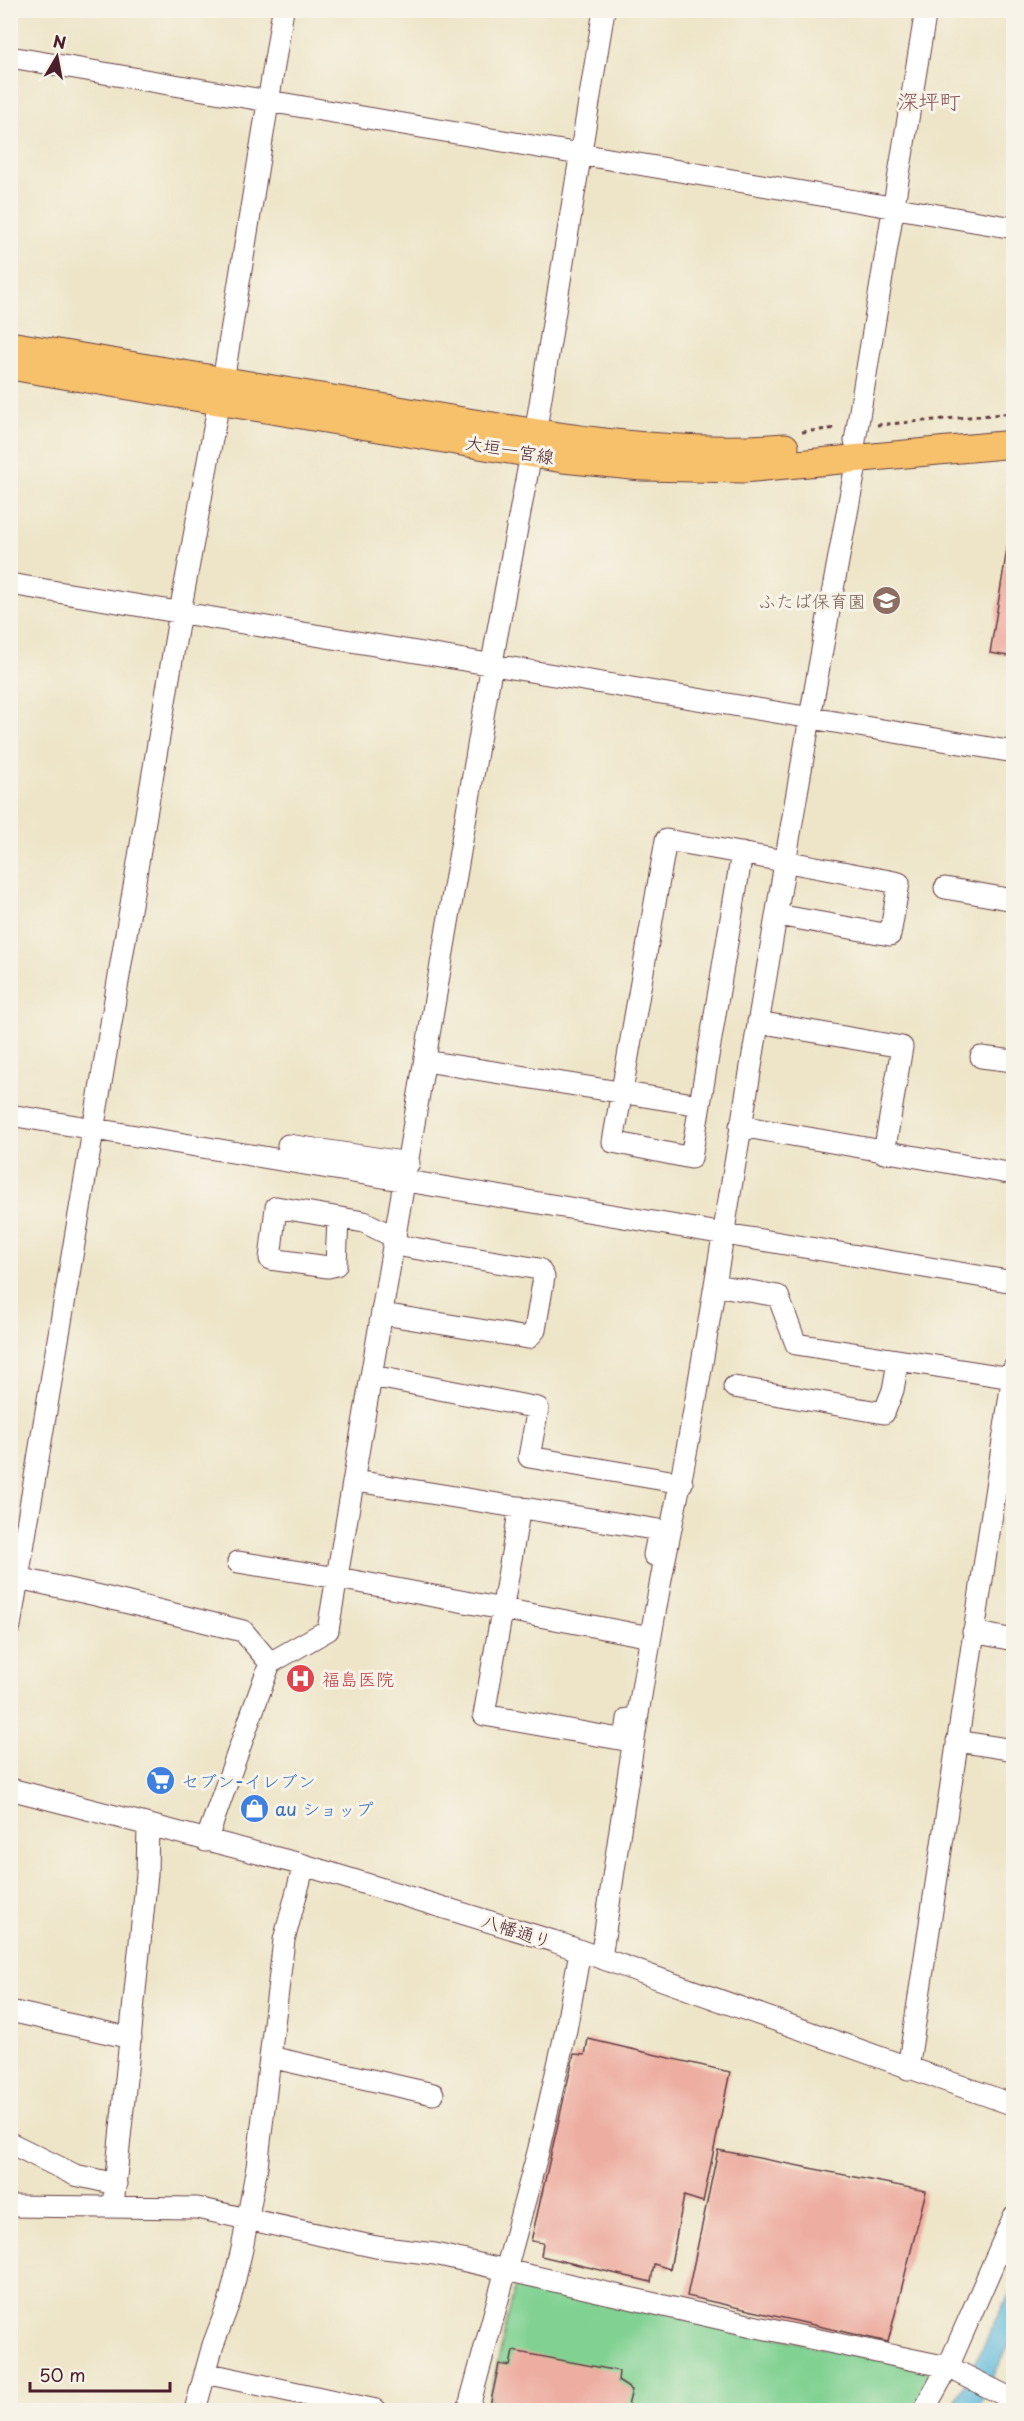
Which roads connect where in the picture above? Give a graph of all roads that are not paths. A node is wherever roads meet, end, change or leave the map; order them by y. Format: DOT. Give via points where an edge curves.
graph roads {
  1 [pos="283,10"];
  2 [pos="604,10"];
  3 [pos="926,10"];
  4 [pos="10,57"];
  5 [pos="267,101"];
  6 [pos="581,152"];
  7 [pos="894,207"];
  8 [pos="1014,228"];
  9 [pos="10,345"];
  10 [pos="10,366"];
  11 [pos="221,390"];
  12 [pos="1014,426"];
  13 [pos="533,443"];
  14 [pos="856,443"];
  15 [pos="1014,444"];
  16 [pos="10,584"];
  17 [pos="180,612"];
  18 [pos="492,665"];
  19 [pos="807,719"];
  20 [pos="1014,752"];
  21 [pos="742,853"];
  22 [pos="787,861"];
  23 [pos="945,888"];
  24 [pos="1014,900"];
  25 [pos="777,915"];
  26 [pos="758,1022"];
  27 [pos="981,1057"];
  28 [pos="426,1061"];
  29 [pos="1014,1061"];
  30 [pos="620,1090"];
  31 [pos="700,1105"];
  32 [pos="10,1115"];
  33 [pos="740,1126"];
  34 [pos="94,1129"];
  35 [pos="288,1145"];
  36 [pos="884,1153"];
  37 [pos="408,1172"];
  38 [pos="1014,1174"];
  39 [pos="338,1218"];
  40 [pos="724,1233"];
  41 [pos="395,1242"];
  42 [pos="1014,1282"];
  43 [pos="715,1285"];
  44 [pos="383,1314"];
  45 [pos="898,1362"];
  46 [pos="1013,1373"];
  47 [pos="372,1376"];
  48 [pos="734,1387"];
  49 [pos="356,1481"];
  50 [pos="682,1483"];
  51 [pos="520,1508"];
  52 [pos="238,1563"];
  53 [pos="18,1578"];
  54 [pos="338,1578"];
  55 [pos="503,1610"];
  56 [pos="10,1626"];
  57 [pos="973,1632"];
  58 [pos="640,1635"];
  59 [pos="1014,1640"];
  60 [pos="270,1663"];
  61 [pos="957,1741"];
  62 [pos="1014,1750"];
  63 [pos="10,1790"];
  64 [pos="148,1826"];
  65 [pos="206,1841"];
  66 [pos="304,1865"];
  67 [pos="580,1951"];
  68 [pos="601,1958"];
  69 [pos="10,2011"];
  70 [pos="131,2038"];
  71 [pos="270,2057"];
  72 [pos="908,2069"];
  73 [pos="433,2094"];
  74 [pos="1014,2105"];
  75 [pos="10,2143"];
  76 [pos="116,2184"];
  77 [pos="10,2206"];
  78 [pos="113,2206"];
  79 [pos="1014,2216"];
  80 [pos="248,2221"];
  81 [pos="504,2268"];
  82 [pos="948,2367"];
  83 [pos="205,2373"];
  84 [pos="1011,2404"];
  85 [pos="364,2409"];
  86 [pos="195,2410"];
  87 [pos="468,2410"];
  88 [pos="924,2410"];
  1 -- 5 [label="street"];
  2 -- 6 [label="street"];
  3 -- 7 [label="street"];
  4 -- 5 [label="street"];
  5 -- 6 [label="street"];
  5 -- 11 [label="street"];
  6 -- 7 [label="street"];
  6 -- 13 [label="street"];
  7 -- 8 [label="street"];
  7 -- 14 [label="street"];
  9 -- 11 [label="main road, 大垣一宮線"];
  10 -- 11 [label="main road, 大垣一宮線"];
  11 -- 13 [label="main road, 大垣一宮線"];
  11 -- 17 [label="street"];
  12 -- 14 [label="main road, 大垣一宮線"];
  13 -- 14 [label="main road, 大垣一宮線" via="750,449"];
  13 -- 18 [label="street"];
  14 -- 15 [label="main road, 大垣一宮線"];
  14 -- 19 [label="street"];
  16 -- 17 [label="street"];
  17 -- 18 [label="street"];
  17 -- 34 [label="street"];
  18 -- 19 [label="street"];
  18 -- 28 [label="street"];
  19 -- 20 [label="street"];
  19 -- 22 [label="street"];
  21 -- 22 [label="street"];
  21 -- 30 [label="street" via="666,840"];
  21 -- 31 [label="street"];
  22 -- 25 [label="street"];
  22 -- 25 [label="street" via="899,883 890,935"];
  23 -- 24 [label="street"];
  25 -- 26 [label="street"];
  26 -- 33 [label="street"];
  26 -- 36 [label="street" via="902,1047"];
  27 -- 29 [label="street"];
  28 -- 30 [label="street"];
  28 -- 37 [label="street"];
  30 -- 31 [label="street"];
  30 -- 31 [label="street" via="613,1142 691,1158"];
  32 -- 34 [label="street"];
  33 -- 36 [label="street"];
  33 -- 40 [label="street"];
  34 -- 37 [label="street"];
  34 -- 53 [label="street"];
  35 -- 37 [label="street"];
  36 -- 38 [label="street"];
  37 -- 40 [label="street"];
  37 -- 41 [label="street"];
  39 -- 41 [label="street" via="364,1222"];
  40 -- 42 [label="street"];
  40 -- 43 [label="street"];
  41 -- 44 [label="street"];
  41 -- 44 [label="street" via="539,1269 544,1277 535,1330 528,1338"];
  43 -- 45 [label="street" via="778,1296 796,1344"];
  43 -- 50 [label="street"];
  44 -- 47 [label="street"];
  45 -- 46 [label="street"];
  45 -- 48 [label="street" via="884,1413"];
  46 -- 57 [label="street"];
  47 -- 49 [label="street"];
  47 -- 50 [label="street" via="538,1408 529,1457"];
  49 -- 51 [label="street"];
  49 -- 54 [label="street"];
  50 -- 68 [label="street" via="658,1594"];
  51 -- 55 [label="street"];
  51 -- 58 [label="street" via="659,1530"];
  52 -- 54 [label="street"];
  53 -- 56 [label="street"];
  53 -- 60 [label="street" via="243,1631"];
  54 -- 55 [label="street"];
  54 -- 60 [label="street" via="328,1630"];
  55 -- 58 [label="street"];
  55 -- 58 [label="street" via="484,1715 625,1740"];
  57 -- 59 [label="street"];
  57 -- 61 [label="street"];
  60 -- 65 [label="street"];
  61 -- 62 [label="street"];
  61 -- 72 [label="street"];
  63 -- 64 [label="street, 八幡通り"];
  64 -- 65 [label="street, 八幡通り"];
  64 -- 70 [label="street"];
  65 -- 66 [label="street, 八幡通り"];
  66 -- 67 [label="street, 八幡通り"];
  66 -- 71 [label="street" via="284,1940"];
  67 -- 68 [label="street, 八幡通り"];
  67 -- 81 [label="street" via="540,2141"];
  68 -- 72 [label="street, 八幡通り" via="740,2005"];
  69 -- 70 [label="street"];
  70 -- 76 [label="street"];
  71 -- 73 [label="street"];
  71 -- 80 [label="street"];
  72 -- 74 [label="street, 八幡通り"];
  75 -- 76 [label="street" via="75,2175"];
  76 -- 78 [label="street"];
  77 -- 78 [label="street"];
  78 -- 80 [label="street" via="197,2208"];
  79 -- 82 [label="street"];
  80 -- 81 [label="street"];
  80 -- 83 [label="street" via="230,2300"];
  81 -- 82 [label="street"];
  81 -- 87 [label="street"];
  82 -- 84 [label="street"];
  82 -- 88 [label="street"];
  83 -- 85 [label="street"];
  83 -- 86 [label="street"];
}
